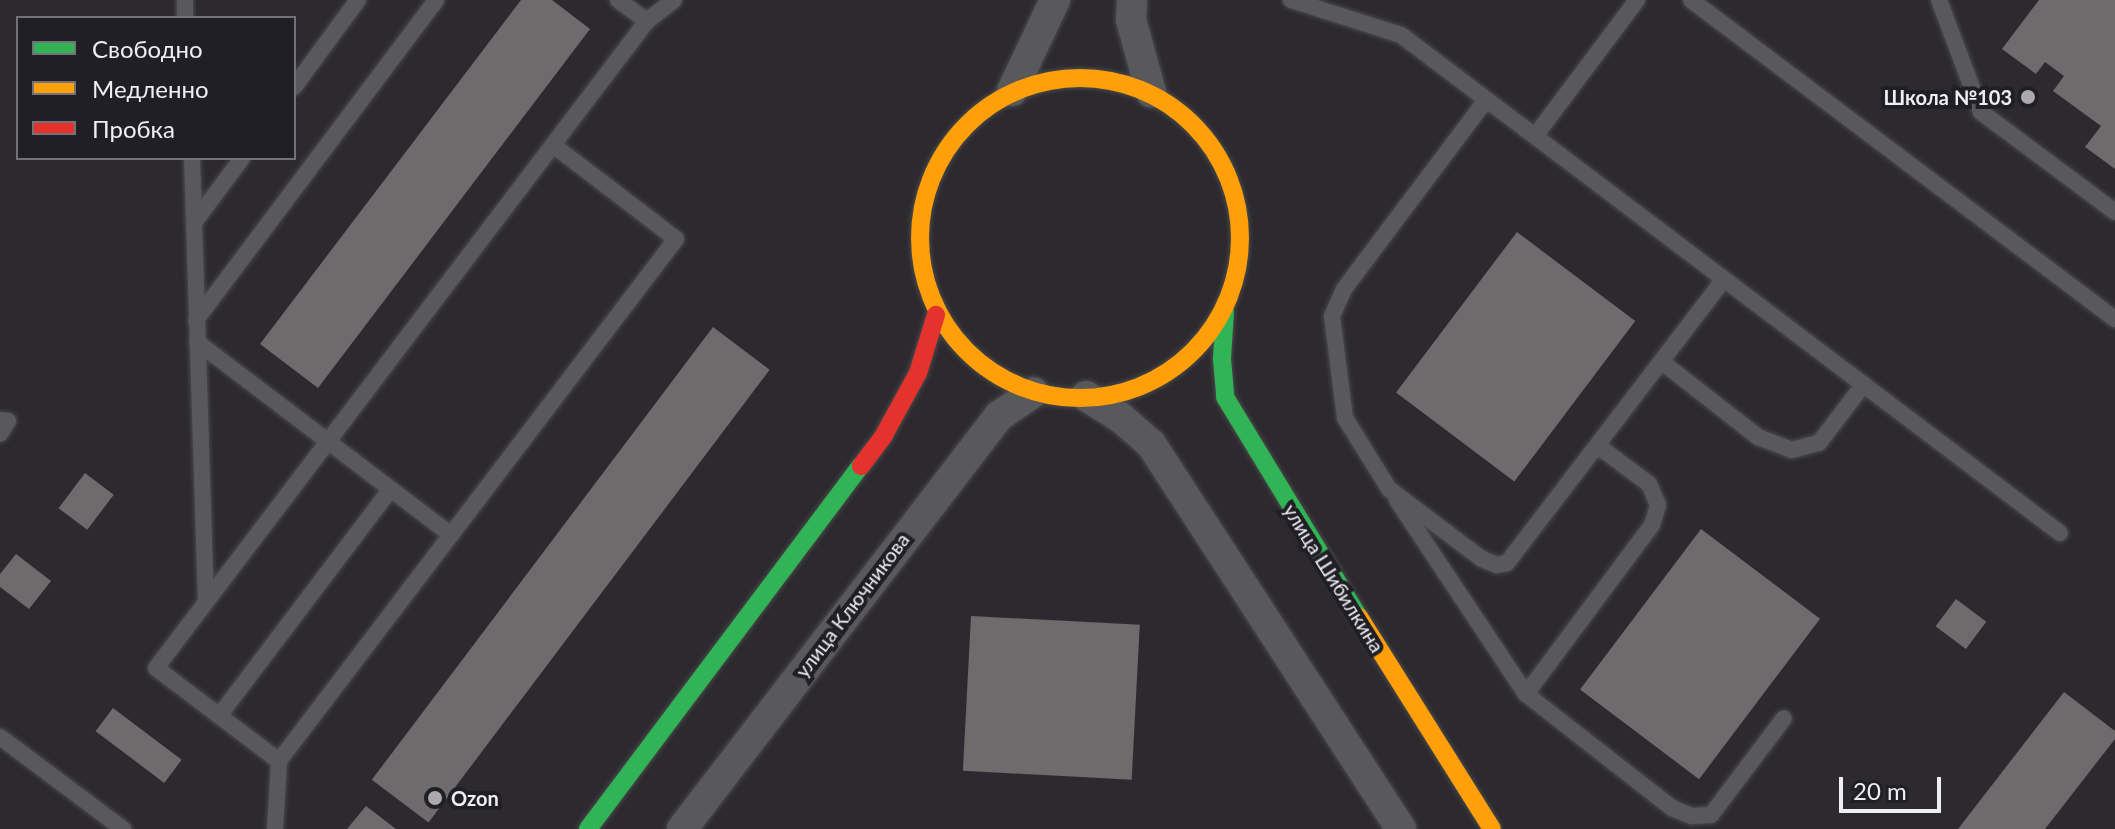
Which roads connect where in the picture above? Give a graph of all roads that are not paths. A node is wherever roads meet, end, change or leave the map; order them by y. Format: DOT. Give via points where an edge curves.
graph roads {
  1 [pos="358,0"];
  2 [pos="436,0"];
  3 [pos="618,0"];
  4 [pos="674,0"];
  5 [pos="1055,0"];
  6 [pos="1132,0"];
  7 [pos="1291,0"];
  8 [pos="1637,0"];
  9 [pos="1691,0"];
  10 [pos="1939,0"];
  11 [pos="647,21"];
  12 [pos="296,84"];
  13 [pos="1012,91"];
  14 [pos="1151,92"];
  15 [pos="1486,100"];
  16 [pos="1535,136"];
  17 [pos="553,145"];
  18 [pos="192,160"];
  19 [pos="241,160"];
  20 [pos="2115,212"];
  21 [pos="196,220"];
  22 [pos="1724,279"];
  23 [pos="1225,312"];
  24 [pos="936,315"];
  25 [pos="2115,319"];
  26 [pos="196,320"];
  27 [pos="197,342"];
  28 [pos="1662,362"];
  29 [pos="1864,384"];
  30 [pos="1034,392"];
  31 [pos="1086,396"];
  32 [pos="0,420"];
  33 [pos="0,434"];
  34 [pos="328,442"];
  35 [pos="1598,446"];
  36 [pos="1389,489"];
  37 [pos="390,490"];
  38 [pos="2060,533"];
  39 [pos="451,535"];
  40 [pos="206,602"];
  41 [pos="1526,694"];
  42 [pos="219,716"];
  43 [pos="1784,718"];
  44 [pos="0,737"];
  45 [pos="279,761"];
  46 [pos="123,829"];
  47 [pos="275,829"];
  48 [pos="588,829"];
  49 [pos="682,829"];
  50 [pos="1401,829"];
  51 [pos="1492,829"];
  1 -- 12 [label="lane"];
  2 -- 26 [label="lane"];
  3 -- 11 [label="lane"];
  4 -- 11 [label="lane"];
  5 -- 13 [label="street"];
  6 -- 14 [label="street" via="1131,20"];
  7 -- 15 [label="lane" via="1401,35"];
  8 -- 16 [label="lane"];
  9 -- 25 [label="lane"];
  10 -- 20 [label="lane" via="1981,112"];
  11 -- 17 [label="lane"];
  13 -- 14 [label="street" via="1042,82 1093,78"];
  13 -- 24 [label="street" via="971,116 926,189 919,235"];
  14 -- 23 [label="street" via="1189,122 1223,166 1238,209 1239,256"];
  15 -- 16 [label="lane"];
  15 -- 36 [label="lane" via="1344,289 1332,316 1345,418"];
  16 -- 22 [label="lane"];
  17 -- 34 [label="lane"];
  17 -- 39 [label="lane" via="676,239"];
  18 -- 21 [label="lane"];
  19 -- 21 [label="lane"];
  21 -- 26 [label="lane"];
  22 -- 28 [label="lane"];
  22 -- 29 [label="lane"];
  23 -- 31 [label="street" via="1190,357 1161,379 1137,389"];
  23 -- 51 [label="street, улица Шибилкина" via="1225,397"];
  24 -- 30 [label="street" via="990,366"];
  24 -- 48 [label="street" via="918,373 884,435"];
  26 -- 27 [label="lane"];
  27 -- 34 [label="lane"];
  27 -- 40 [label="lane"];
  28 -- 29 [label="lane" via="1758,437 1792,450 1819,443"];
  28 -- 35 [label="lane"];
  29 -- 38 [label="lane"];
  30 -- 31 [label="street"];
  30 -- 49 [label="street, улица Ключникова" via="999,416"];
  31 -- 50 [label="street" via="1151,444"];
  32 -- 33 [label="lane" via="8,421"];
  34 -- 37 [label="lane"];
  34 -- 40 [label="lane"];
  35 -- 36 [label="lane" via="1507,563 1482,559"];
  35 -- 41 [label="lane" via="1649,484 1658,505 1652,525"];
  36 -- 41 [label="lane"];
  37 -- 39 [label="lane"];
  37 -- 42 [label="lane"];
  39 -- 45 [label="lane"];
  40 -- 42 [label="lane" via="156,668"];
  41 -- 43 [label="lane" via="1672,808 1692,816 1711,815"];
  42 -- 45 [label="lane"];
  44 -- 46 [label="lane"];
  45 -- 47 [label="lane"];
}
